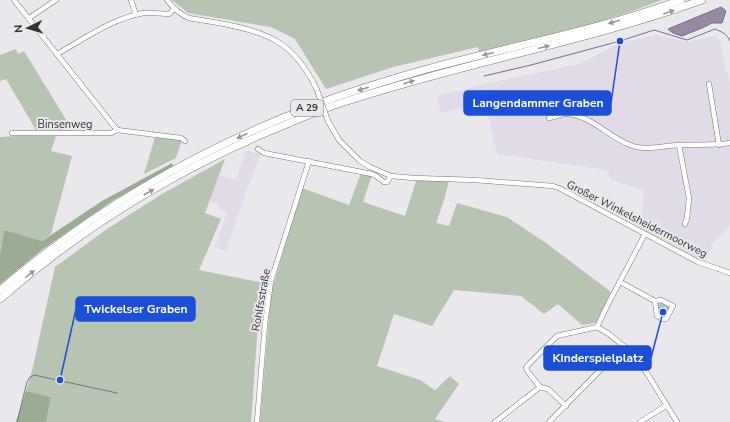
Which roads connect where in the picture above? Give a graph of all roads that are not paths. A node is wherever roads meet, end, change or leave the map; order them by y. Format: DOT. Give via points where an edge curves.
graph roads {
  1 [pos="14,0"];
  2 [pos="56,0"];
  3 [pos="131,0"];
  4 [pos="167,0"];
  5 [pos="681,0"];
  6 [pos="702,0"];
  7 [pos="174,9"];
  8 [pos="136,15"];
  9 [pos="29,18"];
  10 [pos="57,54"];
  11 [pos="709,84"];
  12 [pos="549,118"];
  13 [pos="117,130"];
  14 [pos="12,133"];
  15 [pos="185,142"];
  16 [pos="730,143"];
  17 [pos="679,145"];
  18 [pos="719,145"];
  19 [pos="258,149"];
  20 [pos="309,162"];
  21 [pos="391,176"];
  22 [pos="685,224"];
  23 [pos="645,234"];
  24 [pos="730,273"];
  25 [pos="620,282"];
  26 [pos="0,290"];
  27 [pos="0,298"];
  28 [pos="655,301"];
  29 [pos="597,328"];
  30 [pos="624,346"];
  31 [pos="540,387"];
  32 [pos="667,405"];
  33 [pos="566,406"];
  34 [pos="256,422"];
  35 [pos="495,422"];
  36 [pos="549,422"];
  37 [pos="640,422"];
  38 [pos="677,422"];
  1 -- 9 [label="street"];
  2 -- 9 [label="street"];
  3 -- 8 [label="street"];
  4 -- 7 [label="street"];
  5 -- 26 [label="highway, A 29, one-way" via="613,22 428,69 312,106 259,128 182,165 105,211 45,253"];
  27 -- 6 [label="highway, A 29, one-way" via="61,250 129,204 189,169 266,132 375,92 593,35"];
  7 -- 8 [label="street" via="169,14"];
  7 -- 21 [label="street, Großer Winkelsheidermoorweg, bridge" via="189,18 262,34 279,42 294,55 312,78 328,121 339,140 360,161"];
  8 -- 10 [label="street" via="94,33"];
  9 -- 10 [label="street"];
  10 -- 13 [label="street"];
  11 -- 18 [label="street"];
  12 -- 17 [label="street" via="563,114 575,115 630,145 641,148"];
  13 -- 14 [label="street, Binsenweg"];
  13 -- 15 [label="street" via="181,138"];
  16 -- 18 [label="street"];
  17 -- 18 [label="street"];
  17 -- 22 [label="street" via="689,198"];
  19 -- 20 [label="street, Großer Winkelsheidermoorweg" via="264,153"];
  20 -- 21 [label="street, Großer Winkelsheidermoorweg" via="372,174 384,182"];
  20 -- 34 [label="street, Rohlfsstraße" via="271,281"];
  21 -- 23 [label="street, Großer Winkelsheidermoorweg" via="551,186"];
  23 -- 24 [label="street, Großer Winkelsheidermoorweg" via="698,262"];
  23 -- 25 [label="street"];
  25 -- 28 [label="street"];
  25 -- 29 [label="street"];
  28 -- 28 [label="street" via="661,300 673,306 666,318 657,316"];
  29 -- 30 [label="street"];
  29 -- 31 [label="street" via="557,336 527,366 528,372"];
  30 -- 32 [label="street" via="637,357"];
  30 -- 33 [label="street"];
  31 -- 33 [label="street" via="548,389"];
  31 -- 35 [label="street"];
  32 -- 37 [label="street"];
  32 -- 38 [label="street"];
  33 -- 36 [label="street"];
}
